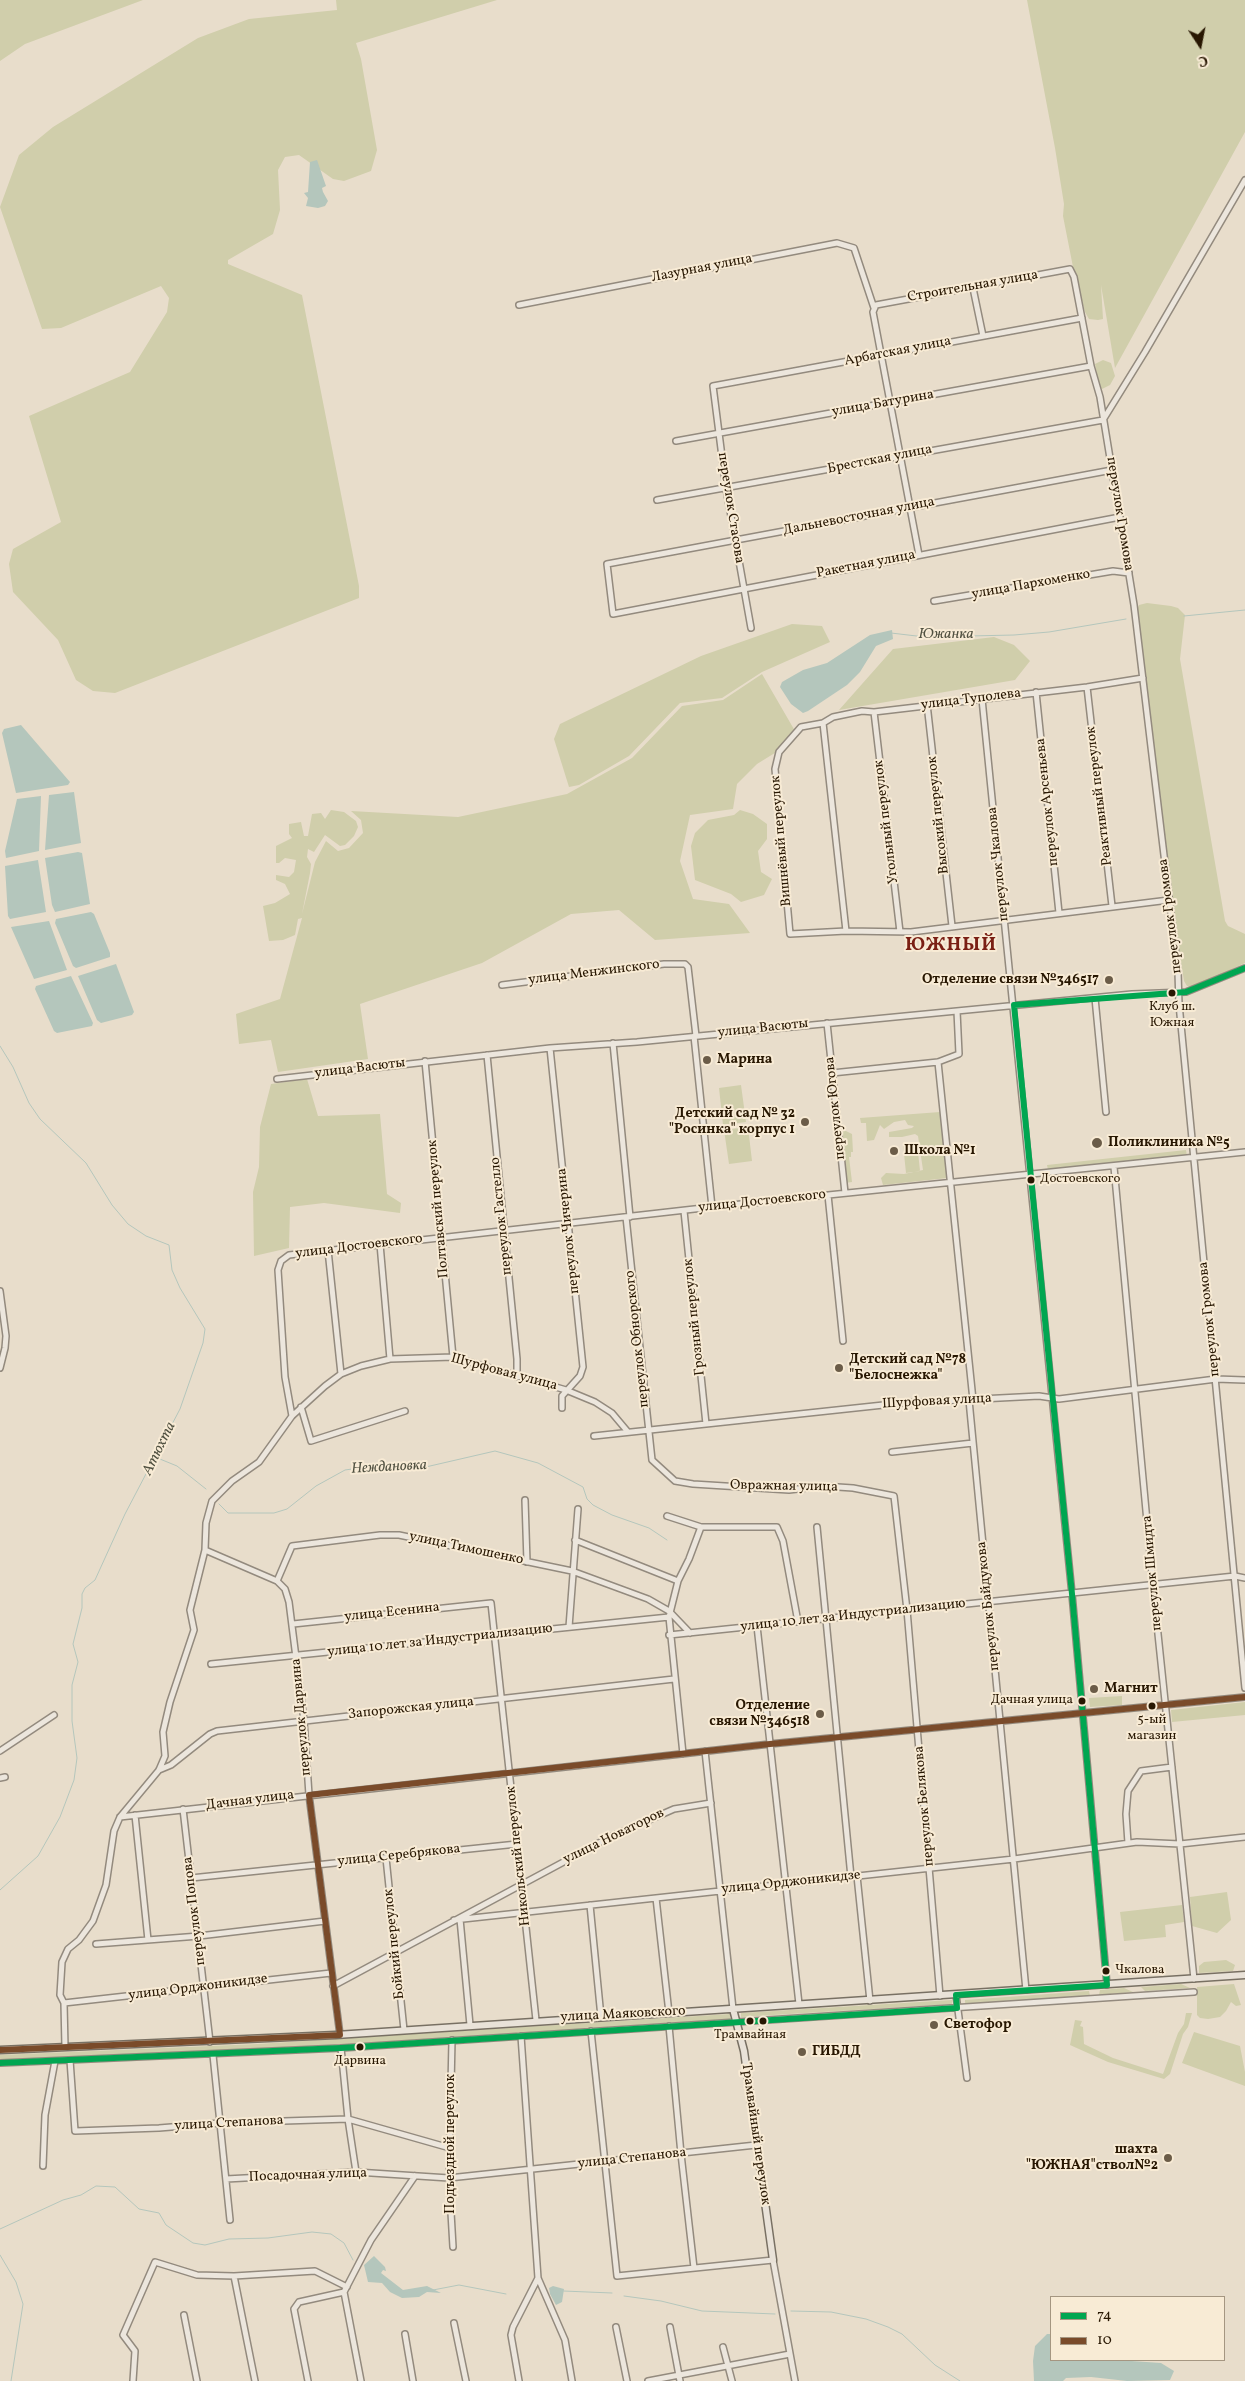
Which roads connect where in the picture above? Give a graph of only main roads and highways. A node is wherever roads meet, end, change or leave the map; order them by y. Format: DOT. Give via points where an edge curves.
graph roads {
  1 [pos="1245,1975"];
  2 [pos="733,2009"];
  3 [pos="0,2050"];
  4 [pos="773,2260"];
  1 -- 2 [label="main road, улица Маяковского"];
  2 -- 3 [label="main road, улица Маяковского" via="210,2042"];
  2 -- 4 [label="main road, Трамвайный переулок" via="744,2051"];
}
